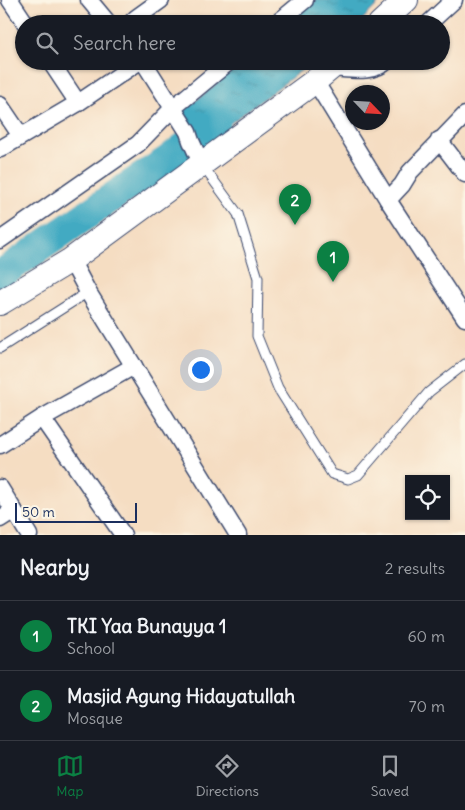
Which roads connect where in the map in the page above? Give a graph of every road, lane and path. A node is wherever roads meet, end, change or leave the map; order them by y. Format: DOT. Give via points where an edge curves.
graph roads {
  1 [pos="10,0"];
  2 [pos="89,0"];
  3 [pos="161,0"];
  4 [pos="305,0"];
  5 [pos="406,0"];
  6 [pos="454,0"];
  7 [pos="458,0"];
  8 [pos="465,8"];
  9 [pos="20,15"];
  10 [pos="102,15"];
  11 [pos="142,15"];
  12 [pos="287,15"];
  13 [pos="390,15"];
  14 [pos="438,15"];
  15 [pos="56,70"];
  16 [pos="128,70"];
  17 [pos="148,70"];
  18 [pos="219,70"];
  19 [pos="329,70"];
  20 [pos="367,70"];
  21 [pos="78,103"];
  22 [pos="0,105"];
  23 [pos="173,108"];
  24 [pos="465,115"];
  25 [pos="21,136"];
  26 [pos="439,140"];
  27 [pos="0,149"];
  28 [pos="200,160"];
  29 [pos="465,174"];
  30 [pos="388,200"];
  31 [pos="0,240"];
  32 [pos="71,260"];
  33 [pos="88,292"];
  34 [pos="0,303"];
  35 [pos="465,318"];
  36 [pos="0,348"];
  37 [pos="465,364"];
  38 [pos="134,366"];
  39 [pos="42,418"];
  40 [pos="0,445"];
  41 [pos="0,488"];
  42 [pos="14,510"];
  43 [pos="0,519"];
  44 [pos="29,535"];
  45 [pos="123,535"];
  46 [pos="238,535"];
  1 -- 9 [label="street"];
  2 -- 10 [label="street"];
  3 -- 11 [label="street"];
  4 -- 12 [label="street"];
  5 -- 13 [label="street"];
  6 -- 14 [label="street"];
  7 -- 8 [label="street"];
  15 -- 21 [label="street"];
  16 -- 21 [label="street"];
  17 -- 23 [label="street"];
  18 -- 23 [label="street"];
  19 -- 20 [label="street"];
  19 -- 28 [label="street"];
  19 -- 30 [label="street"];
  21 -- 25 [label="street"];
  22 -- 25 [label="street"];
  23 -- 28 [label="street"];
  23 -- 31 [label="street" via="138,144"];
  24 -- 26 [label="street"];
  25 -- 27 [label="street"];
  26 -- 29 [label="street"];
  26 -- 30 [label="street"];
  28 -- 32 [label="street"];
  28 -- 37 [label="lane" via="238,214 258,278 257,336 278,388 332,474 348,479 358,475 429,392"];
  30 -- 35 [label="street"];
  32 -- 33 [label="street"];
  32 -- 34 [label="street"];
  33 -- 36 [label="lane"];
  33 -- 38 [label="street"];
  38 -- 39 [label="street"];
  38 -- 46 [label="street"];
  39 -- 40 [label="street"];
  39 -- 45 [label="street"];
  41 -- 42 [label="street"];
  42 -- 43 [label="street"];
  42 -- 44 [label="street"];
}
